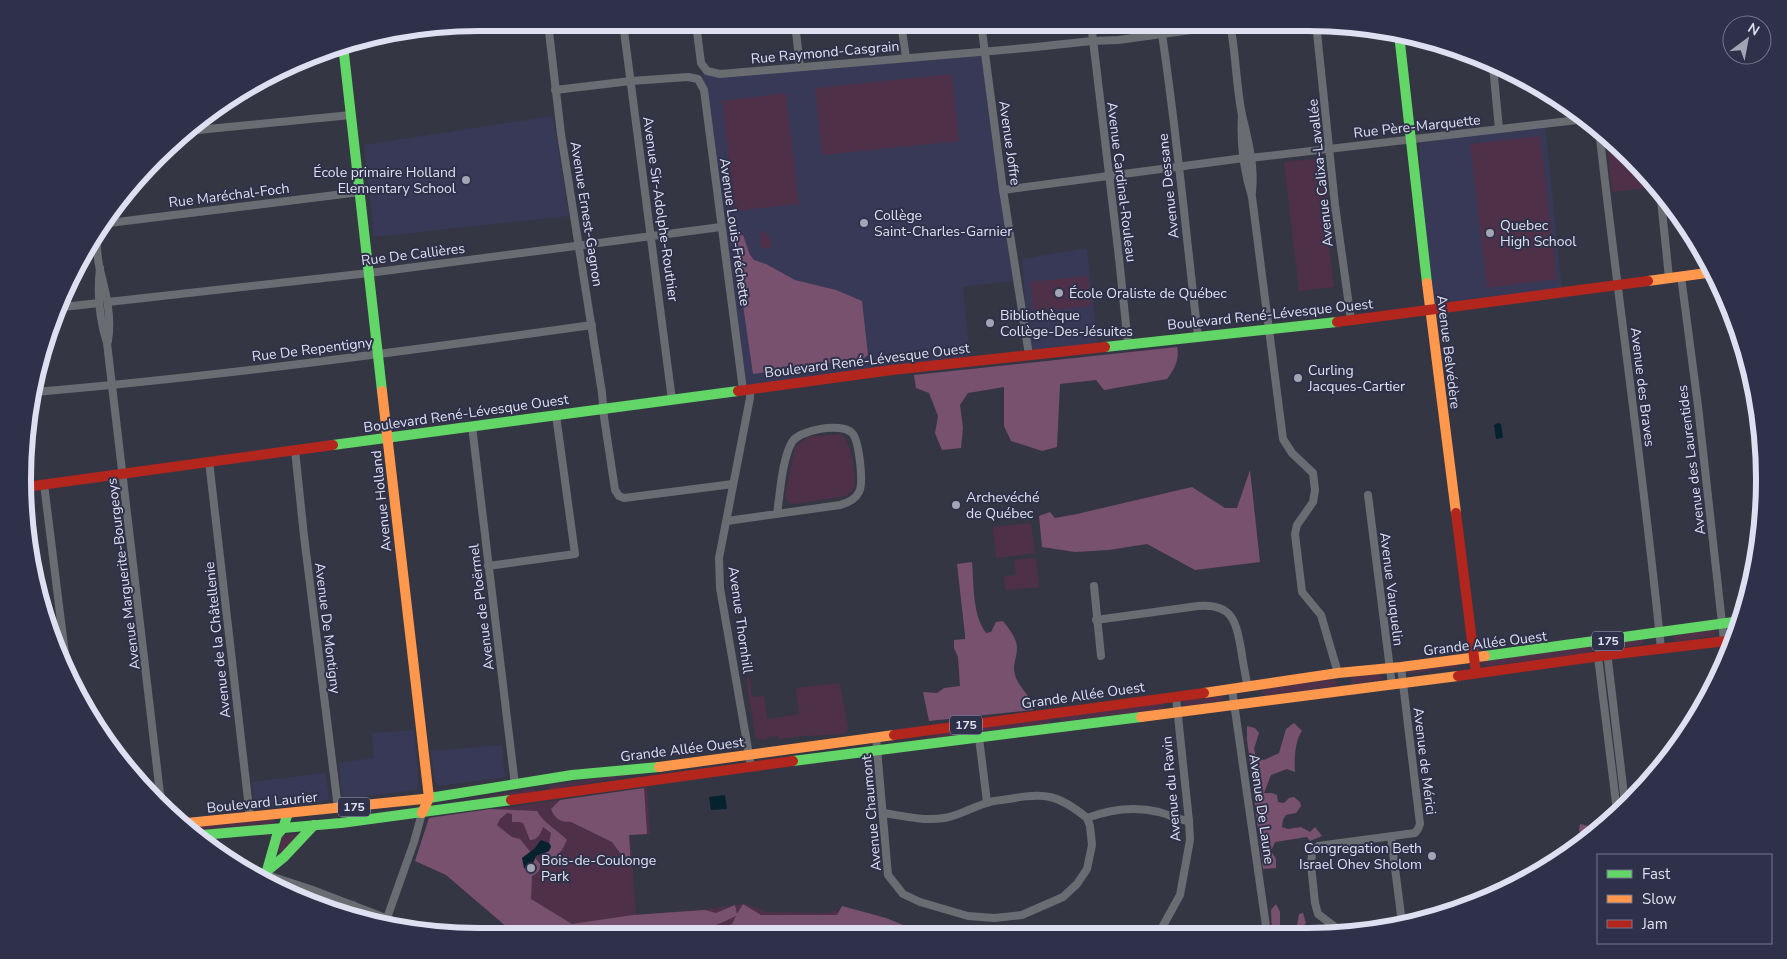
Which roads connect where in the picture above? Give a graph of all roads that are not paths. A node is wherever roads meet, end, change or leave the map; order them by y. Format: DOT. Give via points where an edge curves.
graph roads {
  1 [pos="549,31"];
  2 [pos="624,31"];
  3 [pos="697,31"];
  4 [pos="796,31"];
  5 [pos="901,31"];
  6 [pos="982,31"];
  7 [pos="1091,31"];
  8 [pos="1182,31"];
  9 [pos="1231,31"];
  10 [pos="1317,31"];
  11 [pos="1162,34"];
  12 [pos="1092,41"];
  13 [pos="1400,41"];
  14 [pos="985,51"];
  15 [pos="344,52"];
  16 [pos="906,58"];
  17 [pos="800,67"];
  18 [pos="1494,71"];
  19 [pos="631,81"];
  20 [pos="555,90"];
  21 [pos="351,115"];
  22 [pos="1575,120"];
  23 [pos="1499,129"];
  24 [pos="199,130"];
  25 [pos="1412,138"];
  26 [pos="1599,139"];
  27 [pos="1330,148"];
  28 [pos="1247,158"];
  29 [pos="1178,166"];
  30 [pos="1110,176"];
  31 [pos="1003,190"];
  32 [pos="360,192"];
  33 [pos="1662,205"];
  34 [pos="112,223"];
  35 [pos="720,227"];
  36 [pos="652,236"];
  37 [pos="97,245"];
  38 [pos="580,246"];
  39 [pos="100,268"];
  40 [pos="369,273"];
  41 [pos="1706,273"];
  42 [pos="1681,276"];
  43 [pos="1669,278"];
  44 [pos="1617,285"];
  45 [pos="108,302"];
  46 [pos="99,303"];
  47 [pos="66,307"];
  48 [pos="1430,309"];
  49 [pos="1351,320"];
  50 [pos="592,326"];
  51 [pos="1269,328"];
  52 [pos="1198,336"];
  53 [pos="107,343"];
  54 [pos="1128,344"];
  55 [pos="379,354"];
  56 [pos="1029,355"];
  57 [pos="112,385"];
  58 [pos="746,389"];
  59 [pos="40,392"];
  60 [pos="672,400"];
  61 [pos="603,409"];
  62 [pos="556,415"];
  63 [pos="472,426"];
  64 [pos="388,437"];
  65 [pos="295,450"];
  66 [pos="209,461"];
  67 [pos="124,474"];
  68 [pos="44,484"];
  69 [pos="733,484"];
  70 [pos="31,486"];
  71 [pos="1368,495"];
  72 [pos="777,514"];
  73 [pos="727,521"];
  74 [pos="488,566"];
  75 [pos="1094,586"];
  76 [pos="1096,620"];
  77 [pos="1732,623"];
  78 [pos="1722,624"];
  79 [pos="1660,632"];
  80 [pos="1727,636"];
  81 [pos="1726,640"];
  82 [pos="1604,641"];
  83 [pos="1661,649"];
  84 [pos="64,650"];
  85 [pos="1101,656"];
  86 [pos="1603,656"];
  87 [pos="1474,658"];
  88 [pos="1389,668"];
  89 [pos="1401,668"];
  90 [pos="1338,673"];
  91 [pos="1476,673"];
  92 [pos="1403,683"];
  93 [pos="1392,685"];
  94 [pos="1248,687"];
  95 [pos="1232,689"];
  96 [pos="1176,697"];
  97 [pos="1235,705"];
  98 [pos="1054,713"];
  99 [pos="1177,713"];
  100 [pos="1056,728"];
  101 [pos="876,737"];
  102 [pos="979,738"];
  103 [pos="878,750"];
  104 [pos="750,754"];
  105 [pos="751,766"];
  106 [pos="515,784"];
  107 [pos="160,793"];
  108 [pos="1624,796"];
  109 [pos="428,798"];
  110 [pos="987,802"];
  111 [pos="1616,804"];
  112 [pos="338,808"];
  113 [pos="288,813"];
  114 [pos="422,813"];
  115 [pos="883,813"];
  116 [pos="250,817"];
  117 [pos="1087,818"];
  118 [pos="1189,821"];
  119 [pos="191,823"];
  120 [pos="314,825"];
  121 [pos="282,828"];
  122 [pos="206,835"];
  123 [pos="1391,837"];
  124 [pos="266,874"];
  125 [pos="266,875"];
  126 [pos="271,877"];
  127 [pos="353,905"];
  128 [pos="352,909"];
  129 [pos="386,917"];
  130 [pos="1401,917"];
  131 [pos="387,918"];
  132 [pos="1335,927"];
  133 [pos="1162,928"];
  134 [pos="1266,928"];
  1 -- 20 [label="street, Avenue Ernest-Gagnon"];
  2 -- 19 [label="street, Avenue Sir-Adolphe-Routhier"];
  3 -- 17 [label="street, Rue Raymond-Casgrain" via="701,63 707,71 720,74"];
  4 -- 17 [label="street"];
  5 -- 16 [label="street"];
  6 -- 14 [label="street, Avenue Joffre"];
  7 -- 12 [label="street, Avenue Cardinal-Rouleau"];
  8 -- 11 [label="street, Rue Raymond-Casgrain"];
  9 -- 28 [label="street" via="1242,115 1241,132"];
  10 -- 27 [label="street, Avenue Calixa-Lavallée"];
  11 -- 12 [label="street, Rue Raymond-Casgrain"];
  11 -- 29 [label="street, Avenue Dessane"];
  12 -- 14 [label="street, Rue Raymond-Casgrain"];
  12 -- 30 [label="street, Avenue Cardinal-Rouleau"];
  13 -- 25 [label="main road, Avenue Belvédère"];
  14 -- 16 [label="street, Rue Raymond-Casgrain"];
  14 -- 31 [label="street, Avenue Joffre"];
  15 -- 21 [label="main road, Avenue Holland"];
  16 -- 17 [label="street, Rue Raymond-Casgrain"];
  18 -- 23 [label="street"];
  19 -- 20 [label="street"];
  19 -- 35 [label="street, Avenue Louis-Fréchette" via="698,79 704,90"];
  19 -- 36 [label="street, Avenue Sir-Adolphe-Routhier"];
  20 -- 38 [label="street, Avenue Ernest-Gagnon"];
  21 -- 24 [label="street"];
  21 -- 32 [label="main road, Avenue Holland"];
  22 -- 23 [label="street, Rue Père-Marquette"];
  23 -- 25 [label="street, Rue Père-Marquette"];
  25 -- 27 [label="street, Rue Père-Marquette"];
  25 -- 48 [label="main road, Avenue Belvédère"];
  26 -- 44 [label="street, Avenue des Braves"];
  27 -- 28 [label="street, Rue Père-Marquette"];
  27 -- 49 [label="street, Avenue Calixa-Lavallée"];
  28 -- 29 [label="street, Rue Père-Marquette"];
  28 -- 51 [label="street" via="1247,182 1252,197"];
  29 -- 30 [label="street, Rue Père-Marquette"];
  29 -- 52 [label="street, Avenue Dessane"];
  30 -- 31 [label="street, Rue Père-Marquette"];
  30 -- 54 [label="street, Avenue Cardinal-Rouleau"];
  31 -- 56 [label="street, Avenue Joffre"];
  32 -- 34 [label="street, Rue Maréchal-Foch"];
  32 -- 40 [label="main road, Avenue Holland"];
  33 -- 43 [label="street"];
  35 -- 36 [label="street, Rue De Callières"];
  35 -- 58 [label="street, Avenue Louis-Fréchette"];
  36 -- 38 [label="street, Rue De Callières"];
  36 -- 60 [label="street, Avenue Sir-Adolphe-Routhier"];
  37 -- 39 [label="street, Avenue Marguerite-Bourgeoys"];
  38 -- 40 [label="street, Rue De Callières"];
  38 -- 50 [label="street, Avenue Ernest-Gagnon"];
  39 -- 45 [label="street, Avenue Marguerite-Bourgeoys"];
  39 -- 46 [label="street, Avenue Marguerite-Bourgeoys"];
  40 -- 45 [label="street, Rue De Callières"];
  40 -- 55 [label="main road, Avenue Holland"];
  41 -- 42 [label="main road, Boulevard René-Lévesque Ouest"];
  42 -- 43 [label="main road, Boulevard René-Lévesque Ouest"];
  42 -- 78 [label="street, Avenue des Laurentides"];
  43 -- 44 [label="main road, Boulevard René-Lévesque Ouest"];
  44 -- 48 [label="main road, Boulevard René-Lévesque Ouest"];
  44 -- 79 [label="street, Avenue des Braves"];
  45 -- 53 [label="street, Avenue Marguerite-Bourgeoys" via="110,329"];
  46 -- 47 [label="street"];
  46 -- 53 [label="street, Avenue Marguerite-Bourgeoys"];
  48 -- 49 [label="main road, Boulevard René-Lévesque Ouest"];
  48 -- 87 [label="main road, Avenue Belvédère"];
  49 -- 51 [label="main road, Boulevard René-Lévesque Ouest"];
  50 -- 55 [label="street, Rue De Repentigny"];
  50 -- 61 [label="street, Avenue Ernest-Gagnon"];
  51 -- 52 [label="main road, Boulevard René-Lévesque Ouest"];
  51 -- 90 [label="street" via="1283,439 1292,453 1313,473 1313,502 1297,525 1295,534 1302,592 1321,615"];
  52 -- 54 [label="main road, Boulevard René-Lévesque Ouest"];
  53 -- 57 [label="street, Avenue Marguerite-Bourgeoys"];
  54 -- 56 [label="main road, Boulevard René-Lévesque Ouest"];
  55 -- 57 [label="street, Rue De Repentigny"];
  55 -- 64 [label="main road, Avenue Holland"];
  56 -- 58 [label="main road, Boulevard René-Lévesque Ouest"];
  57 -- 59 [label="street, Rue De Repentigny"];
  57 -- 67 [label="street, Avenue Marguerite-Bourgeoys"];
  58 -- 60 [label="main road, Boulevard René-Lévesque Ouest"];
  58 -- 69 [label="street, Avenue Thornhill" via="750,398"];
  60 -- 61 [label="main road, Boulevard René-Lévesque Ouest"];
  61 -- 62 [label="main road, Boulevard René-Lévesque Ouest"];
  61 -- 69 [label="street, Avenue Ernest-Gagnon" via="615,490 619,496 624,498"];
  62 -- 63 [label="main road, Boulevard René-Lévesque Ouest"];
  62 -- 74 [label="street" via="575,554"];
  63 -- 64 [label="main road, Boulevard René-Lévesque Ouest"];
  63 -- 74 [label="street, Avenue de Ploërmel"];
  64 -- 65 [label="main road, Boulevard René-Lévesque Ouest"];
  64 -- 109 [label="main road, Avenue Holland"];
  65 -- 66 [label="main road, Boulevard René-Lévesque Ouest"];
  65 -- 112 [label="street, Avenue De Montigny"];
  66 -- 67 [label="main road, Boulevard René-Lévesque Ouest"];
  66 -- 116 [label="street, Avenue de la Châtellenie"];
  67 -- 68 [label="main road, Boulevard René-Lévesque Ouest"];
  67 -- 107 [label="street, Avenue Marguerite-Bourgeoys"];
  68 -- 70 [label="main road, Boulevard René-Lévesque Ouest"];
  68 -- 84 [label="street"];
  69 -- 73 [label="street, Avenue Thornhill"];
  71 -- 88 [label="street, Avenue Vauquelin"];
  72 -- 72 [label="street" via="840,505 860,492 862,482 857,445 852,433 845,428 820,429 799,435 793,441 786,458"];
  72 -- 73 [label="street"];
  73 -- 104 [label="street, Avenue Thornhill" via="720,558 720,588"];
  74 -- 106 [label="street, Avenue de Ploërmel"];
  75 -- 76 [label="street"];
  76 -- 85 [label="street"];
  76 -- 94 [label="street" via="1198,606 1219,608 1236,624"];
  77 -- 78 [label="main road, Grande Allée Ouest / 175"];
  78 -- 79 [label="main road, Grande Allée Ouest / 175"];
  78 -- 80 [label="street, Avenue des Laurentides"];
  79 -- 82 [label="main road, Grande Allée Ouest / 175"];
  79 -- 83 [label="street, Avenue des Braves"];
  81 -- 83 [label="main road, Grande Allée Ouest / 175"];
  82 -- 86 [label="street"];
  82 -- 87 [label="main road, Grande Allée Ouest / 175"];
  83 -- 86 [label="main road, Grande Allée Ouest / 175"];
  86 -- 91 [label="main road, Grande Allée Ouest / 175"];
  86 -- 108 [label="street"];
  86 -- 111 [label="street"];
  87 -- 89 [label="main road, Grande Allée Ouest / 175"];
  87 -- 91 [label="main road, Avenue Belvédère"];
  88 -- 89 [label="main road, Grande Allée Ouest / 175"];
  88 -- 90 [label="main road, Grande Allée Ouest / 175"];
  88 -- 93 [label="street, Avenue Vauquelin"];
  89 -- 92 [label="street, Avenue de Mérici"];
  90 -- 94 [label="main road, Grande Allée Ouest / 175"];
  91 -- 92 [label="main road, Grande Allée Ouest / 175"];
  92 -- 93 [label="main road, Grande Allée Ouest / 175"];
  92 -- 123 [label="street, Avenue de Mérici" via="1420,824 1415,833"];
  93 -- 97 [label="main road, Grande Allée Ouest / 175"];
  94 -- 95 [label="main road, Grande Allée Ouest / 175"];
  95 -- 96 [label="main road, Grande Allée Ouest / 175"];
  95 -- 97 [label="street, Avenue De Laune"];
  96 -- 98 [label="main road, Grande Allée Ouest / 175"];
  96 -- 99 [label="street, Avenue du Ravin"];
  97 -- 99 [label="main road, Grande Allée Ouest / 175"];
  97 -- 134 [label="street, Avenue De Laune"];
  98 -- 100 [label="main road"];
  98 -- 101 [label="main road, Grande Allée Ouest / 175"];
  99 -- 100 [label="main road, Grande Allée Ouest / 175"];
  99 -- 118 [label="street, Avenue du Ravin"];
  100 -- 102 [label="main road, Grande Allée Ouest / 175"];
  101 -- 103 [label="street, Avenue Chaumont"];
  101 -- 104 [label="main road, Grande Allée Ouest / 175"];
  102 -- 103 [label="main road, Grande Allée Ouest / 175"];
  102 -- 110 [label="street"];
  103 -- 105 [label="main road, Grande Allée Ouest / 175"];
  103 -- 115 [label="street, Avenue Chaumont"];
  104 -- 105 [label="street, Avenue Thornhill"];
  104 -- 106 [label="main road, Grande Allée Ouest / 175"];
  105 -- 114 [label="main road, Grande Allée Ouest / 175"];
  106 -- 109 [label="main road, Grande Allée Ouest / 175"];
  109 -- 112 [label="main road, Boulevard Laurier / 175"];
  109 -- 114 [label="main road, Avenue Holland"];
  110 -- 115 [label="street" via="944,818 919,819"];
  110 -- 117 [label="street" via="1037,794 1066,802"];
  112 -- 113 [label="main road, Boulevard Laurier / 175"];
  113 -- 116 [label="main road, Boulevard Laurier / 175"];
  113 -- 121 [label="main road"];
  114 -- 120 [label="main road, Boulevard Laurier / 175"];
  114 -- 131 [label="street, Avenue Holland"];
  115 -- 117 [label="street, Avenue Chaumont" via="888,875 903,894 968,916 994,918 1022,914 1063,897 1077,884 1087,868 1092,845"];
  116 -- 119 [label="main road, Boulevard Laurier / 175"];
  117 -- 118 [label="street" via="1107,811 1138,809"];
  118 -- 133 [label="street, Avenue du Ravin" via="1190,840 1180,894"];
  120 -- 121 [label="main road, Boulevard Laurier / 175"];
  120 -- 125 [label="main road"];
  121 -- 122 [label="main road, Boulevard Laurier / 175"];
  121 -- 124 [label="main road"];
  123 -- 130 [label="street"];
  123 -- 132 [label="street, Avenue de Mérici" via="1318,846 1312,853 1318,914"];
  126 -- 127 [label="street"];
  127 -- 128 [label="street"];
  127 -- 129 [label="street"];
}
